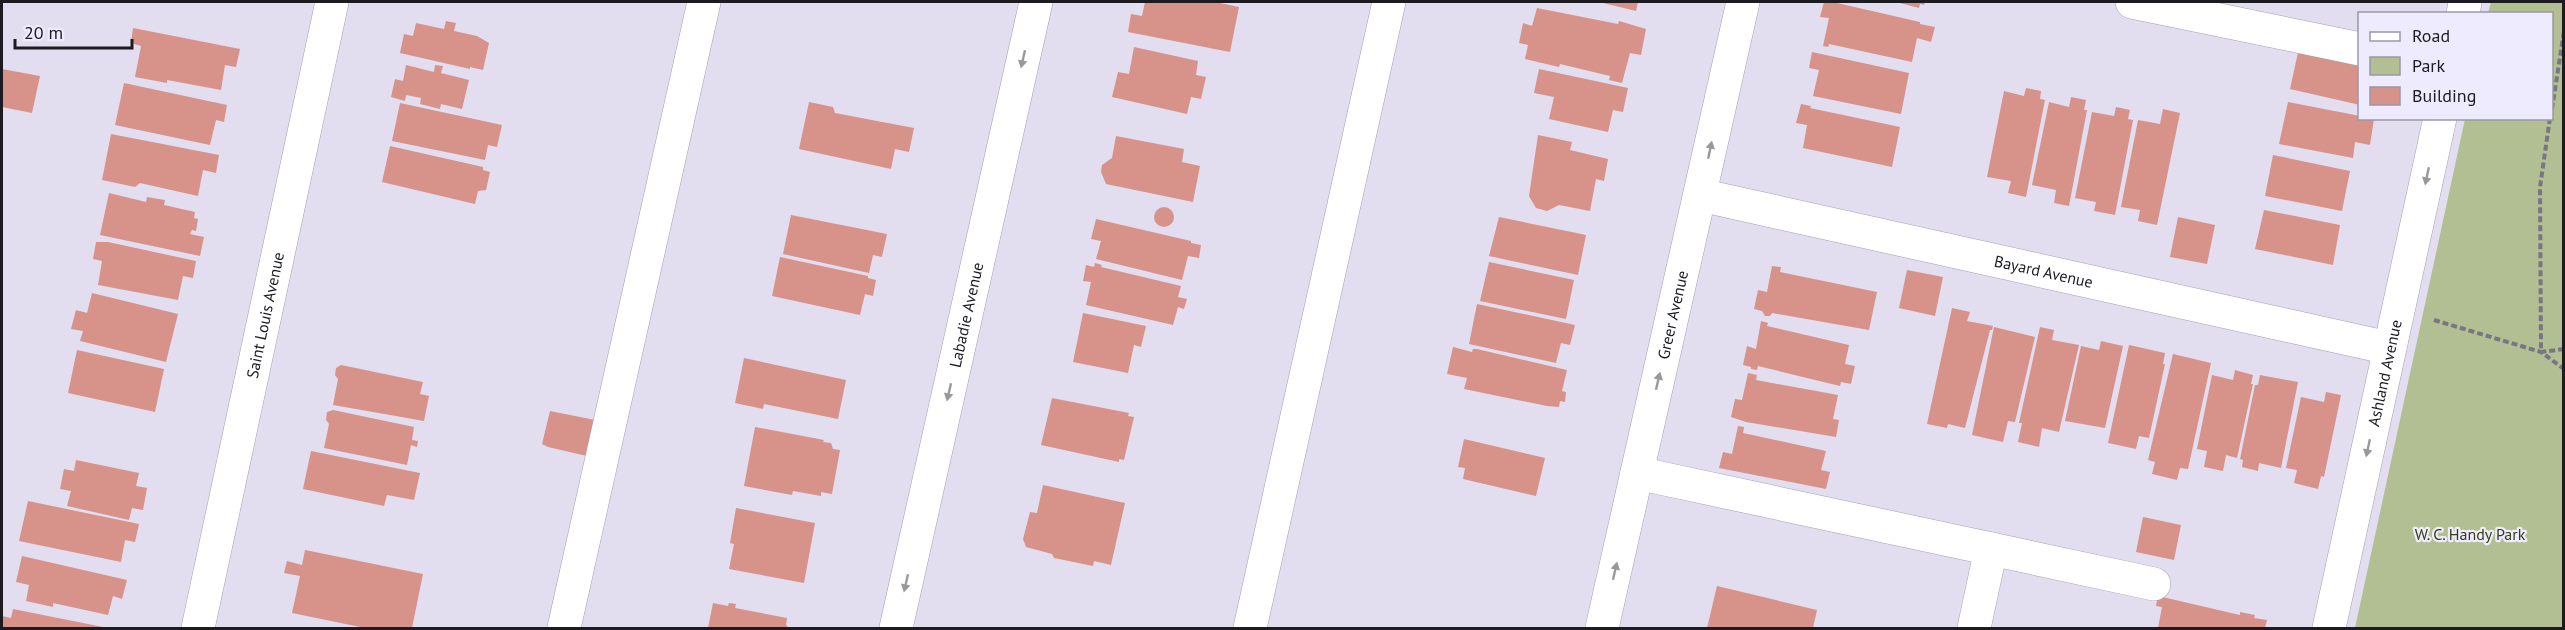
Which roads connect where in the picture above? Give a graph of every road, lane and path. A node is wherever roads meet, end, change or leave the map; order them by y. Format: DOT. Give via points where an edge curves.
graph roads {
  1 [pos="332,2"];
  2 [pos="704,2"];
  3 [pos="1036,2"];
  4 [pos="1389,2"];
  5 [pos="1743,2"];
  6 [pos="2132,2"];
  7 [pos="2564,31"];
  8 [pos="2358,49"];
  9 [pos="2553,102"];
  10 [pos="2440,120"];
  11 [pos="2550,120"];
  12 [pos="1700,195"];
  13 [pos="2430,319"];
  14 [pos="2390,348"];
  15 [pos="2564,349"];
  16 [pos="2541,352"];
  17 [pos="2564,369"];
  18 [pos="1637,473"];
  19 [pos="1991,549"];
  20 [pos="2154,584"];
  21 [pos="198,628"];
  22 [pos="564,628"];
  23 [pos="896,628"];
  24 [pos="1250,628"];
  25 [pos="1602,628"];
  26 [pos="1974,628"];
  27 [pos="2330,628"];
  1 -- 21 [label="street, Saint Louis Avenue"];
  2 -- 22 [label="street"];
  3 -- 23 [label="street, Labadie Avenue, one-way"];
  4 -- 24 [label="street"];
  12 -- 5 [label="street, Greer Avenue, one-way"];
  6 -- 8 [label="street"];
  7 -- 9 [label="path"];
  10 -- 14 [label="street, Ashland Avenue, one-way"];
  11 -- 16 [label="path" via="2540,187"];
  12 -- 14 [label="street, Bayard Avenue"];
  18 -- 12 [label="street, Greer Avenue, one-way"];
  13 -- 16 [label="path"];
  14 -- 27 [label="street, Ashland Avenue, one-way"];
  15 -- 16 [label="path"];
  16 -- 17 [label="path"];
  18 -- 19 [label="street"];
  25 -- 18 [label="street, Greer Avenue, one-way"];
  19 -- 20 [label="street"];
  19 -- 26 [label="street"];
}
